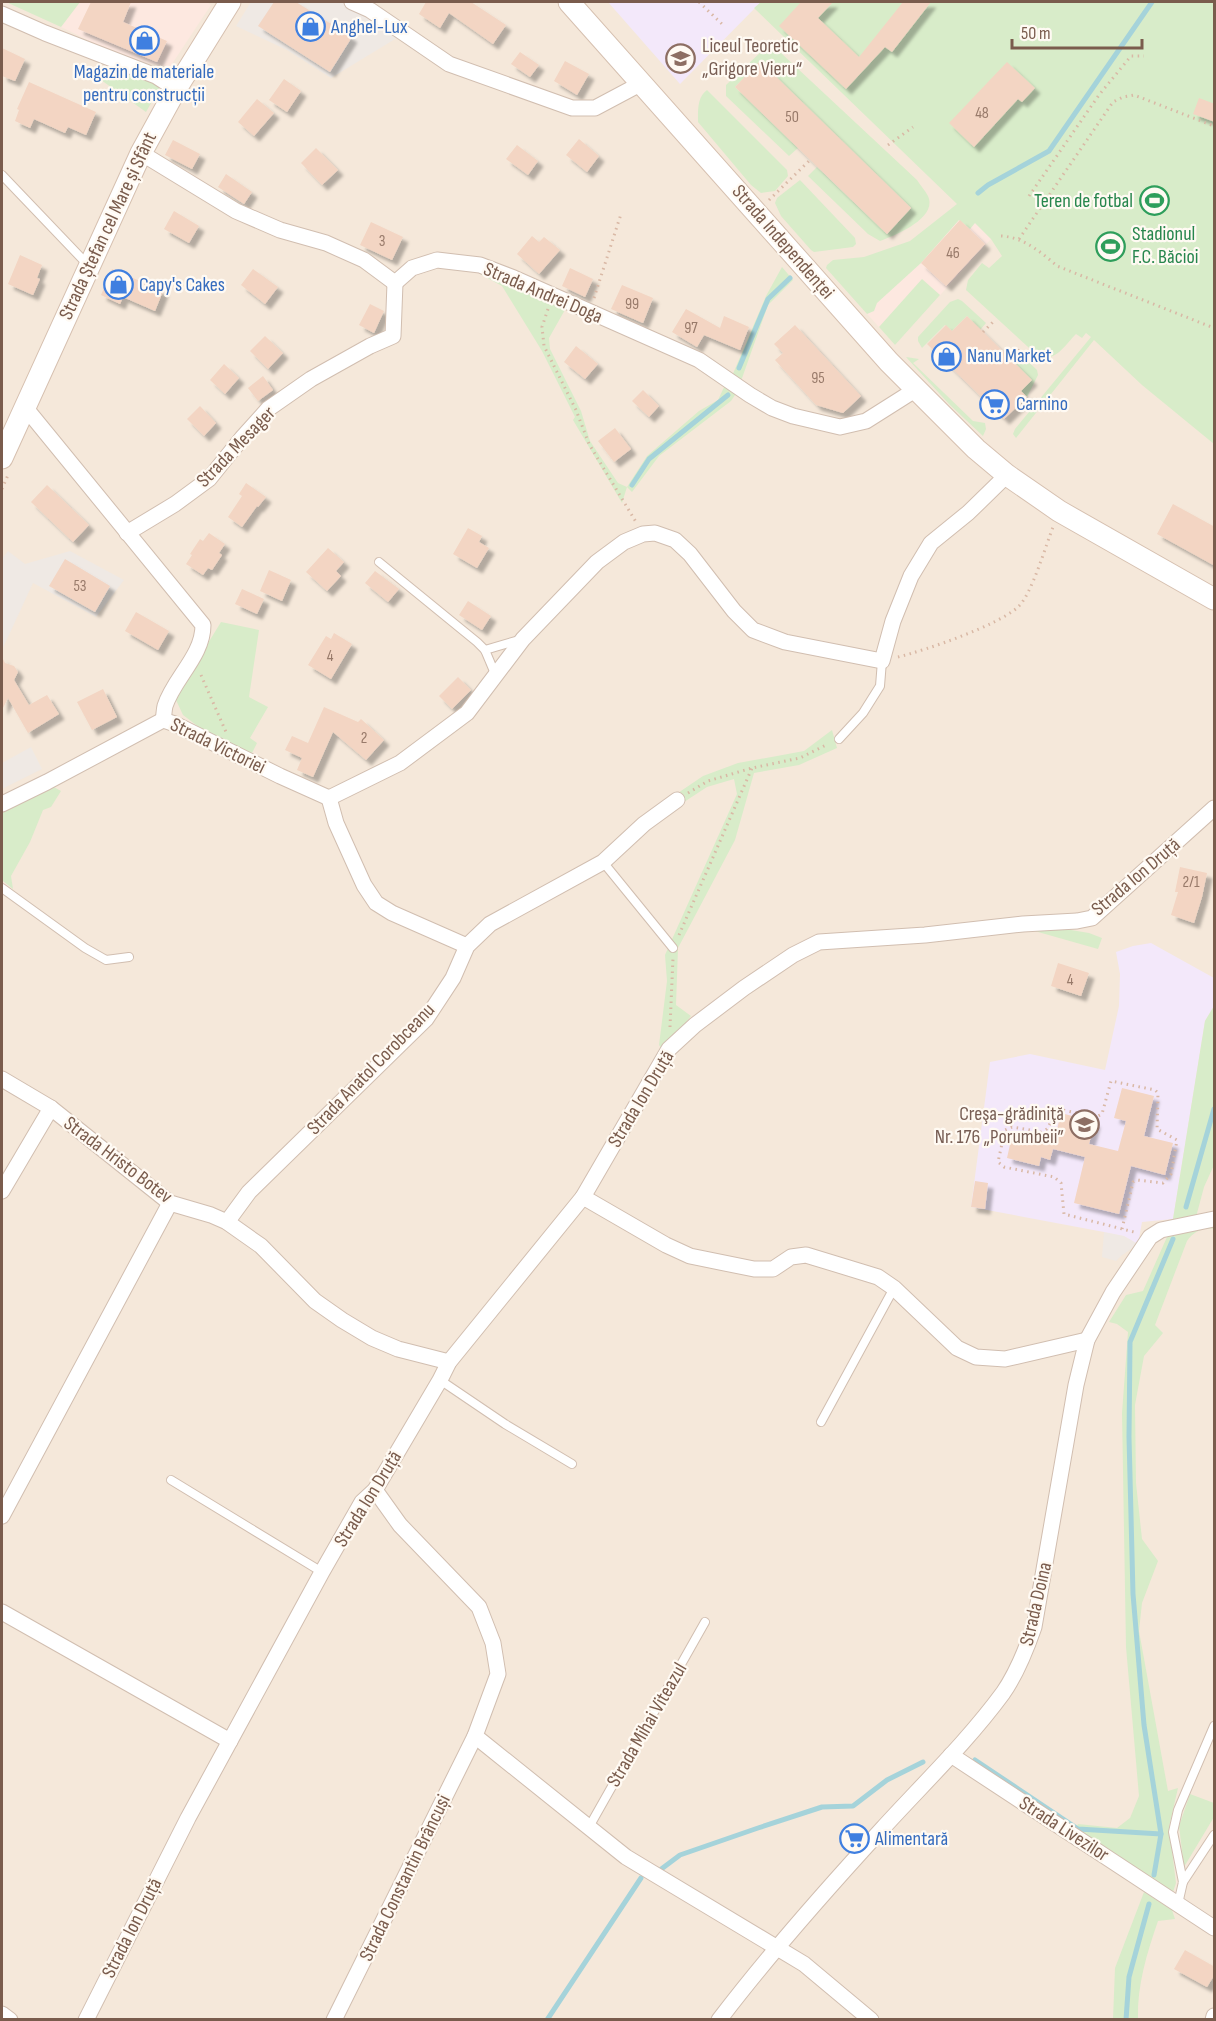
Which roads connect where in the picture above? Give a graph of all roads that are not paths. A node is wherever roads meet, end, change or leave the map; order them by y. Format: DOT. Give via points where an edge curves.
graph roads {
  1 [pos="230,2"];
  2 [pos="352,2"];
  3 [pos="569,2"];
  4 [pos="2,14"];
  5 [pos="642,83"];
  6 [pos="177,89"];
  7 [pos="141,153"];
  8 [pos="2,175"];
  9 [pos="88,265"];
  10 [pos="395,283"];
  11 [pos="915,390"];
  12 [pos="24,406"];
  13 [pos="2,458"];
  14 [pos="1007,475"];
  15 [pos="127,533"];
  16 [pos="379,562"];
  17 [pos="1215,599"];
  18 [pos="523,639"];
  19 [pos="485,650"];
  20 [pos="882,661"];
  21 [pos="496,676"];
  22 [pos="163,720"];
  23 [pos="839,739"];
  24 [pos="329,798"];
  25 [pos="677,800"];
  26 [pos="2,804"];
  27 [pos="1215,808"];
  28 [pos="603,862"];
  29 [pos="2,888"];
  30 [pos="467,946"];
  31 [pos="673,948"];
  32 [pos="129,957"];
  33 [pos="2,1079"];
  34 [pos="51,1108"];
  35 [pos="2,1191"];
  36 [pos="583,1197"];
  37 [pos="170,1203"];
  38 [pos="1215,1219"];
  39 [pos="227,1222"];
  40 [pos="894,1288"];
  41 [pos="1087,1340"];
  42 [pos="449,1362"];
  43 [pos="440,1380"];
  44 [pos="821,1422"];
  45 [pos="572,1464"];
  46 [pos="171,1480"];
  47 [pos="375,1490"];
  48 [pos="2,1516"];
  49 [pos="322,1572"];
  50 [pos="2,1612"];
  51 [pos="705,1622"];
  52 [pos="1215,1726"];
  53 [pos="475,1736"];
  54 [pos="230,1741"];
  55 [pos="951,1755"];
  56 [pos="589,1827"];
  57 [pos="1215,1836"];
  58 [pos="1183,1882"];
  59 [pos="1178,1904"];
  60 [pos="1215,1928"];
  61 [pos="777,1948"];
  62 [pos="2,2014"];
  63 [pos="10,2019"];
  64 [pos="86,2019"];
  65 [pos="334,2019"];
  66 [pos="719,2019"];
  67 [pos="870,2019"];
  1 -- 6 [label="main road, Strada Ștefan cel Mare și Sfânt"];
  2 -- 5 [label="street" via="449,63 572,108 595,108"];
  3 -- 5 [label="main road, Strada Independenței"];
  4 -- 6 [label="street" via="156,76"];
  5 -- 11 [label="main road, Strada Independenței"];
  6 -- 7 [label="main road, Strada Ștefan cel Mare și Sfânt"];
  7 -- 9 [label="main road, Strada Ștefan cel Mare și Sfânt"];
  7 -- 10 [label="street" via="236,211 364,260"];
  8 -- 9 [label="lane"];
  9 -- 12 [label="main road, Strada Ștefan cel Mare și Sfânt"];
  10 -- 11 [label="street, Strada Andrei Doga" via="412,268 437,260 480,265 699,360 772,408 840,427 866,421"];
  10 -- 15 [label="street, Strada Mesager" via="393,336 311,379 268,410 209,480"];
  11 -- 14 [label="main road, Strada Independenței"];
  12 -- 13 [label="main road, Strada Ștefan cel Mare și Sfânt"];
  12 -- 15 [label="street, Strada Victoriei"];
  14 -- 17 [label="main road, Strada Independenței" via="1059,511"];
  14 -- 20 [label="street" via="931,543 911,576"];
  15 -- 22 [label="street, Strada Victoriei" via="203,626 193,656 165,705"];
  16 -- 19 [label="lane"];
  18 -- 19 [label="lane"];
  18 -- 20 [label="street" via="597,562 624,542 655,533 675,540 690,554 753,630 784,642"];
  18 -- 21 [label="street"];
  19 -- 21 [label="lane"];
  20 -- 23 [label="lane" via="880,686 863,713"];
  21 -- 24 [label="street" via="467,713 400,763"];
  22 -- 24 [label="street, Strada Victoriei"];
  22 -- 26 [label="street"];
  24 -- 30 [label="street" via="345,843 376,903"];
  25 -- 28 [label="street, Strada Anatol Corobceanu"];
  27 -- 36 [label="street, Strada Ion Druță" via="1092,918 819,942 793,955 694,1025 669,1049"];
  28 -- 30 [label="street, Strada Anatol Corobceanu" via="490,924"];
  28 -- 31 [label="lane"];
  29 -- 32 [label="lane" via="106,960"];
  30 -- 39 [label="street, Strada Anatol Corobceanu" via="453,978 426,1019 249,1192"];
  33 -- 34 [label="street, Strada Hristo Botev"];
  34 -- 35 [label="street"];
  34 -- 37 [label="street, Strada Hristo Botev"];
  36 -- 40 [label="street" via="690,1256 773,1269 791,1257 806,1255 878,1277"];
  36 -- 42 [label="street, Strada Ion Druță"];
  37 -- 39 [label="street, Strada Hristo Botev"];
  37 -- 48 [label="street"];
  38 -- 41 [label="street, Strada Doina" via="1161,1230 1150,1237"];
  39 -- 42 [label="street, Strada Hristo Botev" via="261,1246 315,1301 342,1320 372,1338"];
  40 -- 41 [label="street" via="957,1348 976,1357 1005,1359"];
  40 -- 44 [label="lane"];
  41 -- 55 [label="street, Strada Doina" via="1034,1627 1023,1658 1004,1692"];
  42 -- 43 [label="street, Strada Ion Druță"];
  43 -- 45 [label="lane"];
  43 -- 47 [label="street, Strada Ion Druță"];
  46 -- 49 [label="lane"];
  47 -- 49 [label="street, Strada Ion Druță" via="362,1502"];
  47 -- 53 [label="street" via="400,1525 479,1607 493,1643 498,1674"];
  49 -- 54 [label="street, Strada Ion Druță"];
  50 -- 54 [label="street"];
  51 -- 56 [label="lane, Strada Mihai Viteazul"];
  52 -- 58 [label="lane" via="1178,1810 1173,1832"];
  53 -- 56 [label="street"];
  53 -- 65 [label="street, Strada Constantin Brâncuși"];
  54 -- 64 [label="street, Strada Ion Druță"];
  55 -- 59 [label="street, Strada Livezilor"];
  55 -- 61 [label="street, Strada Doina"];
  56 -- 61 [label="street" via="626,1857"];
  57 -- 58 [label="lane"];
  58 -- 59 [label="lane"];
  59 -- 60 [label="street, Strada Livezilor"];
  61 -- 66 [label="street, Strada Doina"];
  61 -- 67 [label="street" via="804,1964"];
  62 -- 63 [label="street"];
}
